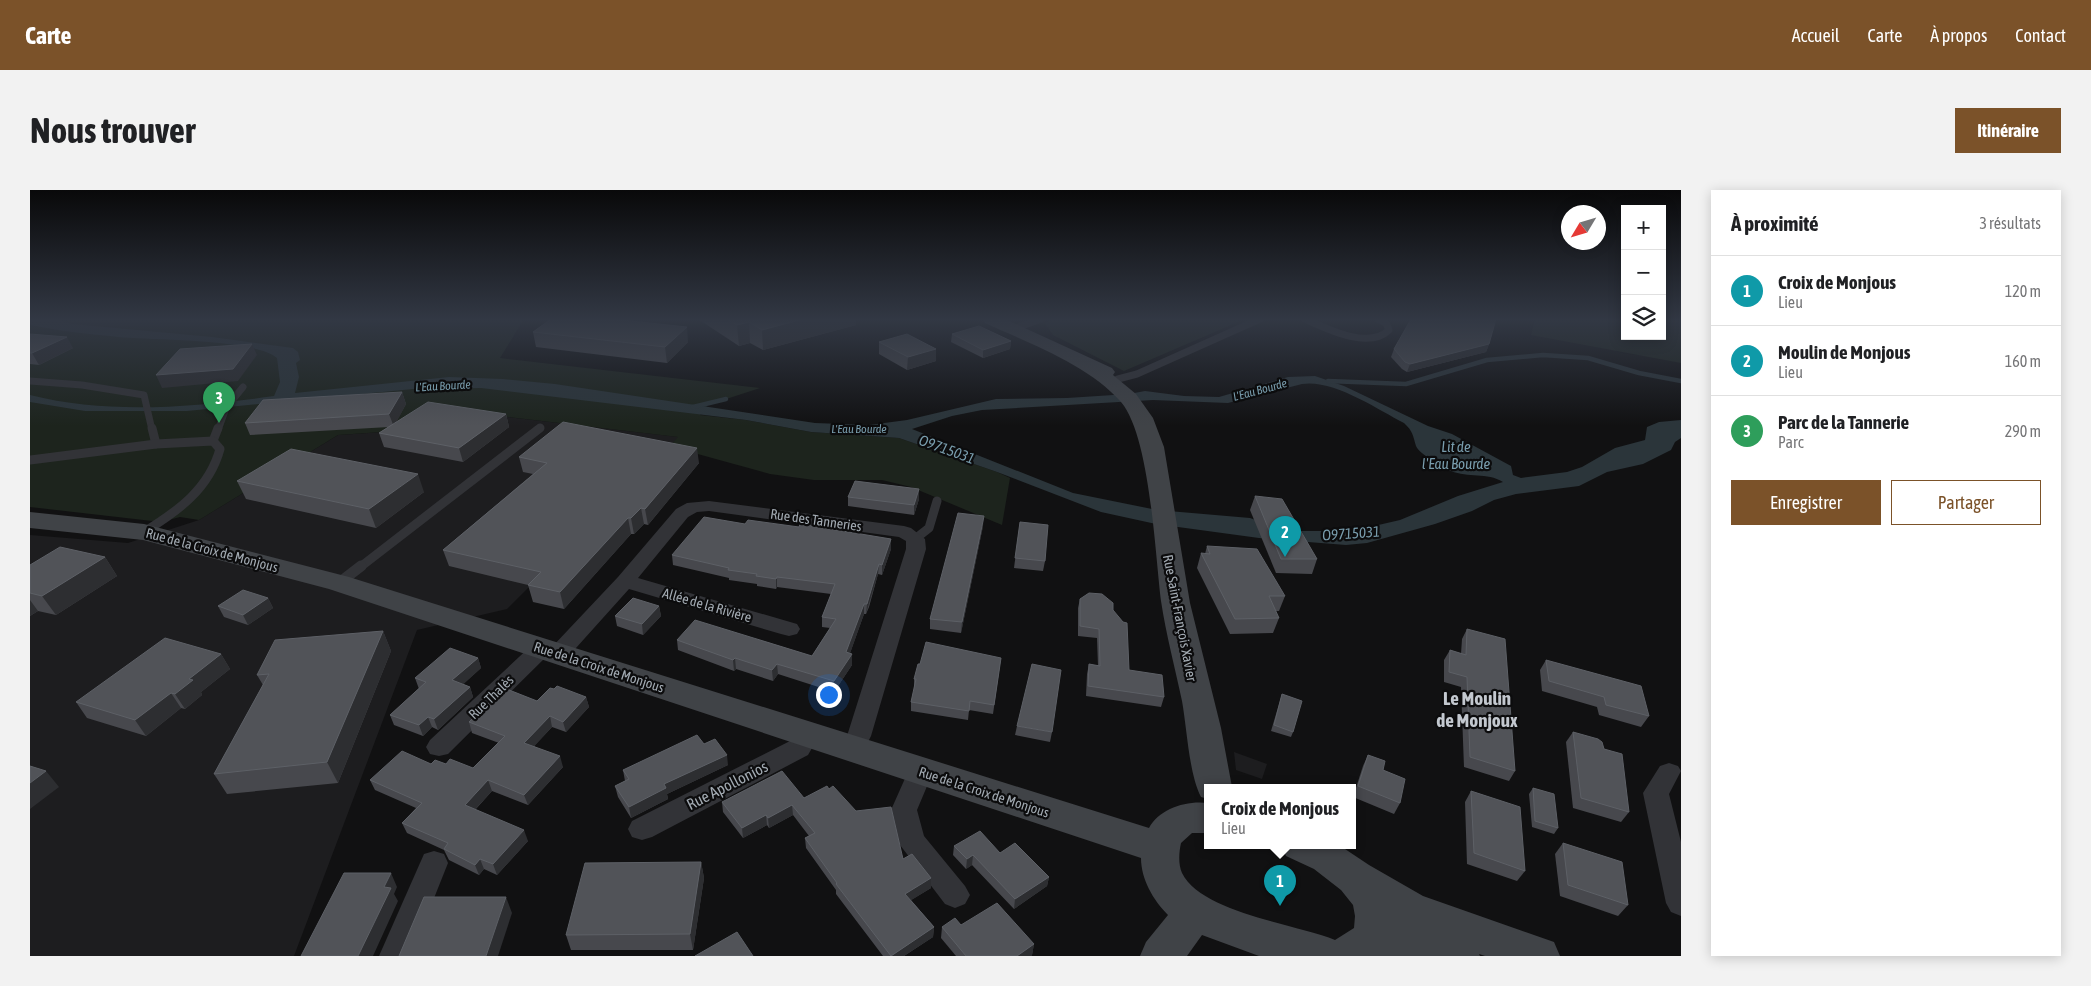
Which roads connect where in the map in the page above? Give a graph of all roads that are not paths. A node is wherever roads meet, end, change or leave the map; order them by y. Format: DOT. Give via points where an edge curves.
graph roads {
  1 [pos="1067,355"];
  2 [pos="1180,355"];
  3 [pos="30,381"];
  4 [pos="243,387"];
  5 [pos="1130,395"];
  6 [pos="540,428"];
  7 [pos="213,441"];
  8 [pos="156,444"];
  9 [pos="30,460"];
  10 [pos="936,501"];
  11 [pos="30,520"];
  12 [pos="144,532"];
  13 [pos="915,539"];
  14 [pos="625,581"];
  15 [pos="339,583"];
  16 [pos="789,629"];
  17 [pos="550,650"];
  18 [pos="807,736"];
  19 [pos="439,746"];
  20 [pos="852,749"];
  21 [pos="920,772"];
  22 [pos="1668,773"];
  23 [pos="1213,784"];
  24 [pos="1204,818"];
  25 [pos="642,829"];
  26 [pos="1160,848"];
  27 [pos="1309,849"];
  28 [pos="434,863"];
  29 [pos="1354,877"];
  30 [pos="955,895"];
  31 [pos="1681,903"];
  32 [pos="1195,912"];
  33 [pos="1358,948"];
  34 [pos="395,956"];
  35 [pos="1161,956"];
  36 [pos="1326,956"];
  37 [pos="1459,956"];
  38 [pos="1539,956"];
  1 -- 5 [label="main road" via="1089,365"];
  2 -- 5 [label="lane" via="1137,374"];
  3 -- 8 [label="lane" via="125,390 144,395"];
  4 -- 7 [label="lane" via="226,408"];
  5 -- 23 [label="main road, Rue Saint-François Xavier" via="1155,428 1153,447 1176,603"];
  6 -- 15 [label="lane"];
  7 -- 8 [label="lane"];
  7 -- 12 [label="lane" via="220,449 213,473 205,484 172,515"];
  8 -- 9 [label="lane"];
  10 -- 13 [label="lane" via="929,528"];
  11 -- 12 [label="main road, Rue de la Croix de Monjous"];
  12 -- 15 [label="main road, Rue de la Croix de Monjous"];
  13 -- 14 [label="street, Rue des Tanneries" via="904,532 693,507 682,513"];
  13 -- 20 [label="street" via="918,544 859,736"];
  14 -- 16 [label="street, Allée de la Rivière"];
  14 -- 17 [label="street, Rue des Tanneries"];
  15 -- 17 [label="main road, Rue de la Croix de Monjous"];
  17 -- 18 [label="main road, Rue de la Croix de Monjous"];
  17 -- 19 [label="street, Rue Thalès"];
  18 -- 20 [label="main road, Rue de la Croix de Monjous"];
  18 -- 25 [label="street, Rue Apollonios" via="799,748"];
  20 -- 21 [label="main road, Rue de la Croix de Monjous"];
  21 -- 26 [label="main road, Rue de la Croix de Monjous"];
  21 -- 30 [label="street" via="904,810 911,841"];
  22 -- 31 [label="street" via="1656,793"];
  24 -- 26 [label="main road" via="1188,818 1174,825 1165,834"];
  26 -- 32 [label="main road" via="1159,862 1164,880"];
  27 -- 29 [label="main road" via="1337,862"];
  28 -- 34 [label="street"];
  29 -- 33 [label="main road" via="1367,893 1375,912 1376,926"];
  29 -- 38 [label="main road" via="1410,910"];
  32 -- 35 [label="main road"];
  32 -- 36 [label="main road"];
  33 -- 37 [label="main road" via="1388,937 1410,939"];
}
